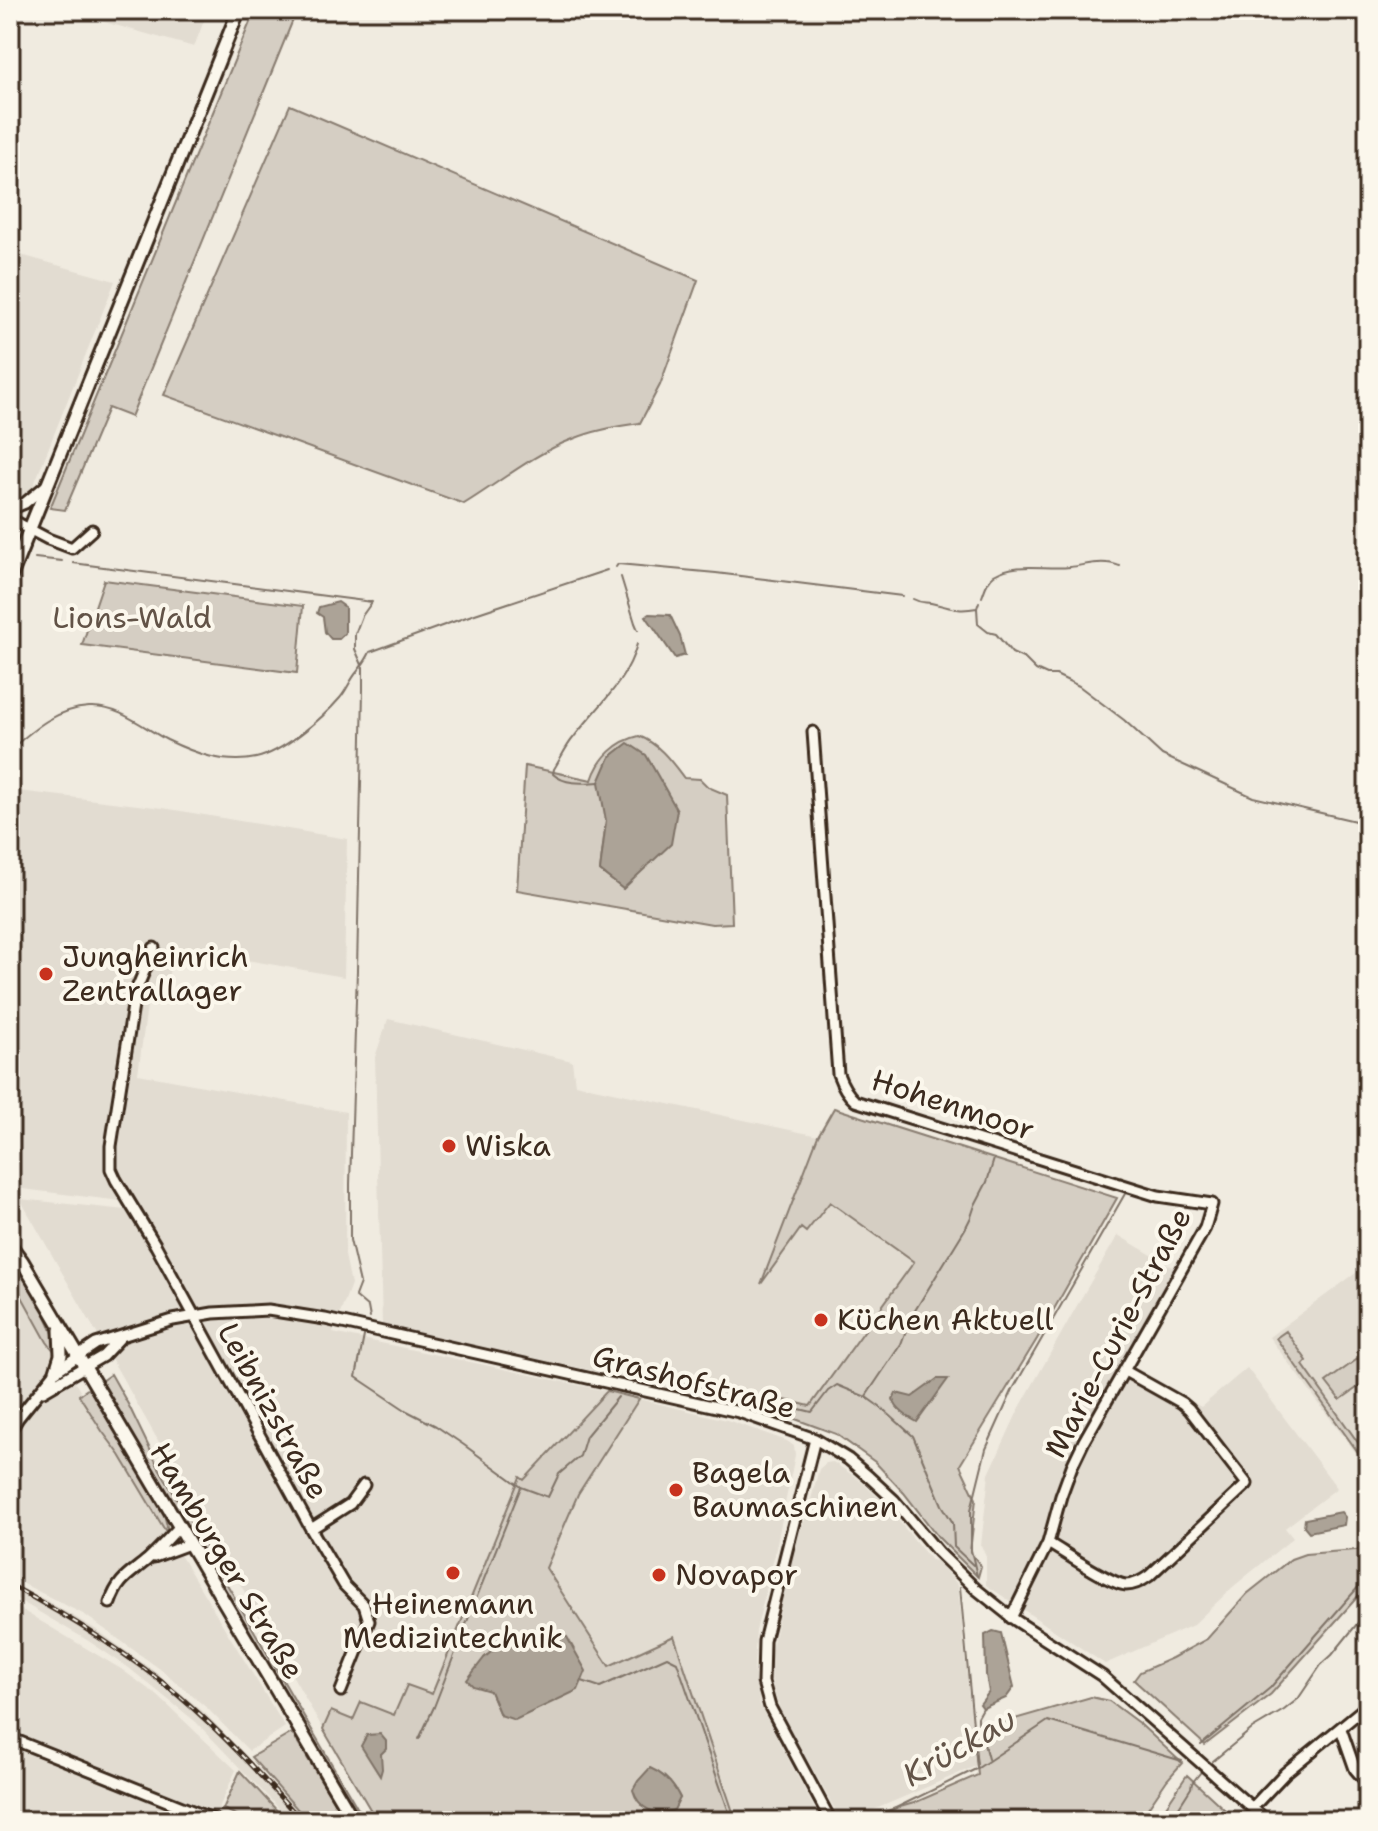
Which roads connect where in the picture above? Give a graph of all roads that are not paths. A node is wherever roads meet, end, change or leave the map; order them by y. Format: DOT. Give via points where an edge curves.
graph roads {
  1 [pos="239,10"];
  2 [pos="48,484"];
  3 [pos="10,509"];
  4 [pos="10,519"];
  5 [pos="30,528"];
  6 [pos="92,530"];
  7 [pos="10,578"];
  8 [pos="813,732"];
  9 [pos="154,948"];
  10 [pos="1212,1204"];
  11 [pos="10,1245"];
  12 [pos="193,1316"];
  13 [pos="60,1325"];
  14 [pos="121,1337"];
  15 [pos="78,1356"];
  16 [pos="85,1368"];
  17 [pos="56,1371"];
  18 [pos="1125,1371"];
  19 [pos="40,1392"];
  20 [pos="10,1431"];
  21 [pos="815,1439"];
  22 [pos="364,1485"];
  23 [pos="179,1527"];
  24 [pos="311,1529"];
  25 [pos="1048,1543"];
  26 [pos="189,1544"];
  27 [pos="147,1560"];
  28 [pos="110,1603"];
  29 [pos="1011,1618"];
  30 [pos="341,1691"];
  31 [pos="1368,1705"];
  32 [pos="1341,1729"];
  33 [pos="10,1738"];
  34 [pos="1368,1784"];
  35 [pos="1252,1808"];
  36 [pos="217,1821"];
  37 [pos="354,1821"];
  38 [pos="831,1821"];
  39 [pos="1267,1821"];
  1 -- 2 [label="main road"];
  2 -- 3 [label="street"];
  2 -- 5 [label="main road"];
  4 -- 5 [label="street"];
  5 -- 6 [label="street" via="72,548"];
  5 -- 7 [label="main road"];
  8 -- 10 [label="street, Hohenmoor" via="838,1074 849,1095 1158,1196"];
  9 -- 12 [label="street, Leibnizstraße" via="135,993 111,1169"];
  10 -- 18 [label="street, Marie-Curie-Straße" via="1205,1228"];
  11 -- 13 [label="main road, Hamburger Straße"];
  12 -- 14 [label="street, Grashofstraße"];
  12 -- 21 [label="street, Grashofstraße" via="268,1310 325,1319 739,1412"];
  12 -- 24 [label="street, Leibnizstraße"];
  13 -- 15 [label="main road, Hamburger Straße"];
  13 -- 17 [label="main road"];
  14 -- 15 [label="street, Grashofstraße"];
  14 -- 16 [label="street, Grashofstraße"];
  15 -- 16 [label="main road, Hamburger Straße"];
  15 -- 17 [label="street, Grashofstraße"];
  16 -- 19 [label="street, Grashofstraße"];
  16 -- 23 [label="main road, Hamburger Straße"];
  17 -- 19 [label="street, Grashofstraße"];
  18 -- 25 [label="street, Marie-Curie-Straße" via="1072,1466"];
  18 -- 25 [label="street" via="1189,1409 1247,1484 1134,1584 1112,1580"];
  19 -- 20 [label="street, Grashofstraße"];
  21 -- 29 [label="street, Grashofstraße" via="869,1477 938,1552"];
  21 -- 38 [label="street" via="764,1641 763,1682 770,1707"];
  22 -- 24 [label="street, Leibnizstraße" via="350,1504"];
  23 -- 26 [label="main road, Hamburger Straße"];
  23 -- 27 [label="street"];
  24 -- 30 [label="street, Leibnizstraße" via="344,1585 364,1605 369,1621"];
  25 -- 29 [label="street, Marie-Curie-Straße"];
  26 -- 27 [label="street"];
  26 -- 37 [label="main road, Hamburger Straße"];
  27 -- 28 [label="street" via="122,1579"];
  29 -- 35 [label="street, Grashofstraße" via="1102,1676"];
  31 -- 32 [label="street"];
  32 -- 34 [label="street" via="1355,1769"];
  32 -- 35 [label="street" via="1285,1773"];
  33 -- 36 [label="street"];
  35 -- 39 [label="street, Grashofstraße"];
}
